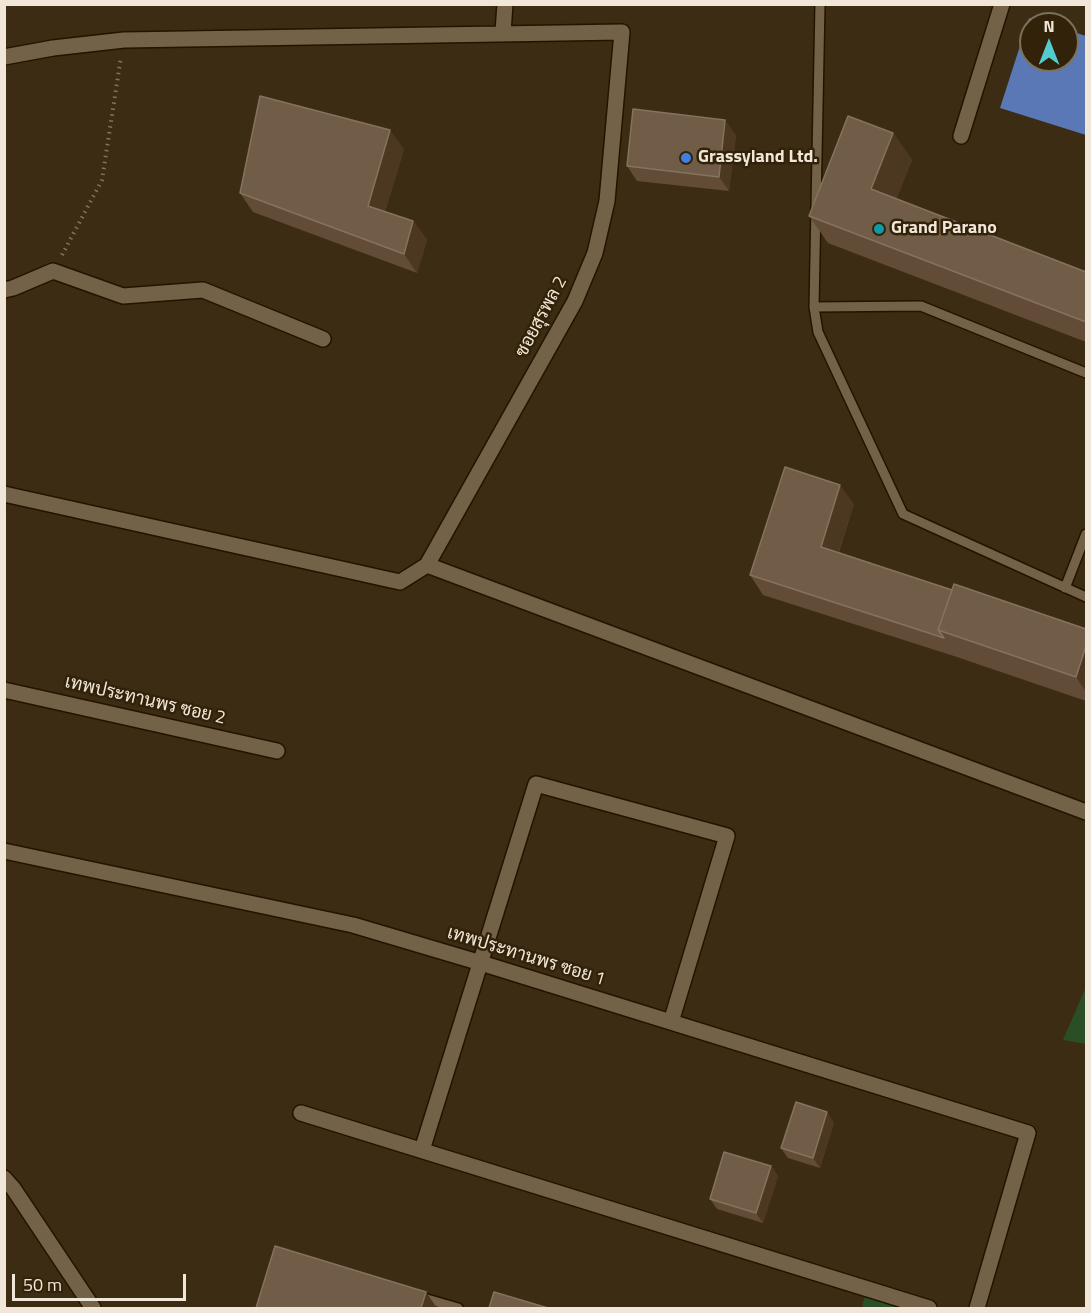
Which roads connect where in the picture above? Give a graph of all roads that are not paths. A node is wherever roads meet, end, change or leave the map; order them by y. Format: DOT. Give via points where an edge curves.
graph roads {
  1 [pos="505,4"];
  2 [pos="820,4"];
  3 [pos="1002,4"];
  4 [pos="504,32"];
  5 [pos="4,57"];
  6 [pos="961,136"];
  7 [pos="4,290"];
  8 [pos="814,307"];
  9 [pos="323,339"];
  10 [pos="1086,373"];
  11 [pos="4,494"];
  12 [pos="1086,534"];
  13 [pos="427,565"];
  14 [pos="1065,588"];
  15 [pos="1086,597"];
  16 [pos="4,690"];
  17 [pos="277,751"];
  18 [pos="1086,812"];
  19 [pos="4,851"];
  20 [pos="481,963"];
  21 [pos="671,1022"];
  22 [pos="301,1113"];
  23 [pos="422,1150"];
  24 [pos="4,1178"];
  25 [pos="415,1296"];
  26 [pos="93,1308"];
  27 [pos="458,1308"];
  28 [pos="930,1308"];
  29 [pos="976,1308"];
  1 -- 4 [label="street"];
  2 -- 8 [label="lane"];
  3 -- 6 [label="street"];
  4 -- 5 [label="street" via="124,40"];
  4 -- 13 [label="street, ซอยสุรพล 2" via="622,32 607,201 595,253 575,301"];
  7 -- 9 [label="street" via="53,271 123,296 203,290"];
  8 -- 10 [label="lane" via="921,306"];
  8 -- 14 [label="lane" via="818,332 903,514"];
  11 -- 13 [label="street, ซอยสุรพล 2" via="400,582"];
  12 -- 14 [label="lane"];
  13 -- 18 [label="street"];
  14 -- 15 [label="lane"];
  16 -- 17 [label="street, เทพประทานพร ซอย 2"];
  19 -- 20 [label="street, เทพประทานพร ซอย 1" via="352,925"];
  20 -- 21 [label="street, เทพประทานพร ซอย 1"];
  20 -- 21 [label="street" via="536,784 727,836"];
  20 -- 23 [label="street"];
  21 -- 29 [label="street, เทพประทานพร ซอย 1" via="1028,1133"];
  22 -- 23 [label="street"];
  23 -- 28 [label="street"];
  24 -- 26 [label="street"];
  25 -- 27 [label="lane"];
}
